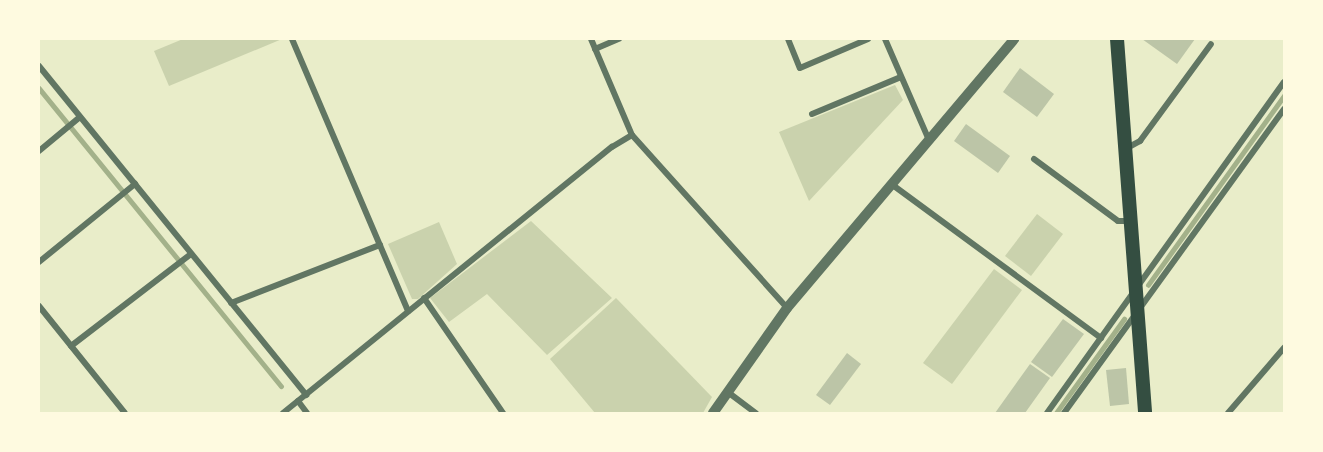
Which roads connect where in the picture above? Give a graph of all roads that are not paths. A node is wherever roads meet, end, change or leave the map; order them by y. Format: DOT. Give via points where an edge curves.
graph roads {
  1 [pos="292,39"];
  2 [pos="591,39"];
  3 [pos="618,39"];
  4 [pos="788,39"];
  5 [pos="868,39"];
  6 [pos="885,39"];
  7 [pos="1014,39"];
  8 [pos="1118,39"];
  9 [pos="1211,44"];
  10 [pos="595,49"];
  11 [pos="39,66"];
  12 [pos="901,77"];
  13 [pos="1284,82"];
  14 [pos="1284,109"];
  15 [pos="812,114"];
  16 [pos="80,117"];
  17 [pos="632,135"];
  18 [pos="929,142"];
  19 [pos="1127,148"];
  20 [pos="39,151"];
  21 [pos="1034,159"];
  22 [pos="135,184"];
  23 [pos="894,186"];
  24 [pos="1133,221"];
  25 [pos="380,245"];
  26 [pos="191,254"];
  27 [pos="39,262"];
  28 [pos="1139,285"];
  29 [pos="424,298"];
  30 [pos="231,303"];
  31 [pos="39,306"];
  32 [pos="788,308"];
  33 [pos="1139,310"];
  34 [pos="408,311"];
  35 [pos="1101,338"];
  36 [pos="71,346"];
  37 [pos="1284,348"];
  38 [pos="1082,367"];
  39 [pos="1091,373"];
  40 [pos="729,393"];
  41 [pos="306,395"];
  42 [pos="298,401"];
  43 [pos="125,413"];
  44 [pos="283,413"];
  45 [pos="307,413"];
  46 [pos="503,413"];
  47 [pos="713,413"];
  48 [pos="756,413"];
  49 [pos="1047,413"];
  50 [pos="1064,413"];
  51 [pos="1145,413"];
  52 [pos="1228,413"];
  1 -- 25 [label="street"];
  2 -- 10 [label="street"];
  3 -- 10 [label="street"];
  4 -- 5 [label="street" via="801,68"];
  6 -- 12 [label="street"];
  7 -- 18 [label="street"];
  8 -- 19 [label="main road"];
  9 -- 19 [label="street" via="1140,141"];
  10 -- 17 [label="street"];
  11 -- 16 [label="street"];
  12 -- 15 [label="street"];
  12 -- 18 [label="street"];
  13 -- 28 [label="street"];
  14 -- 33 [label="street"];
  16 -- 20 [label="street"];
  16 -- 22 [label="street"];
  17 -- 29 [label="street"];
  17 -- 32 [label="street"];
  18 -- 23 [label="street"];
  19 -- 24 [label="main road"];
  21 -- 24 [label="street" via="1118,221"];
  22 -- 26 [label="street"];
  22 -- 27 [label="street"];
  23 -- 32 [label="street"];
  23 -- 35 [label="street"];
  24 -- 28 [label="main road"];
  25 -- 30 [label="street"];
  25 -- 34 [label="street"];
  26 -- 30 [label="street"];
  26 -- 36 [label="street"];
  28 -- 33 [label="main road"];
  28 -- 35 [label="street"];
  29 -- 34 [label="street"];
  29 -- 46 [label="street"];
  30 -- 41 [label="street"];
  31 -- 36 [label="street"];
  32 -- 40 [label="street"];
  33 -- 39 [label="street"];
  33 -- 51 [label="main road"];
  34 -- 41 [label="street"];
  35 -- 38 [label="street"];
  36 -- 43 [label="street"];
  37 -- 52 [label="street"];
  38 -- 39 [label="street"];
  38 -- 49 [label="street"];
  39 -- 50 [label="street"];
  40 -- 47 [label="street"];
  40 -- 48 [label="street"];
  41 -- 42 [label="street"];
  42 -- 44 [label="street"];
  42 -- 45 [label="street"];
}
